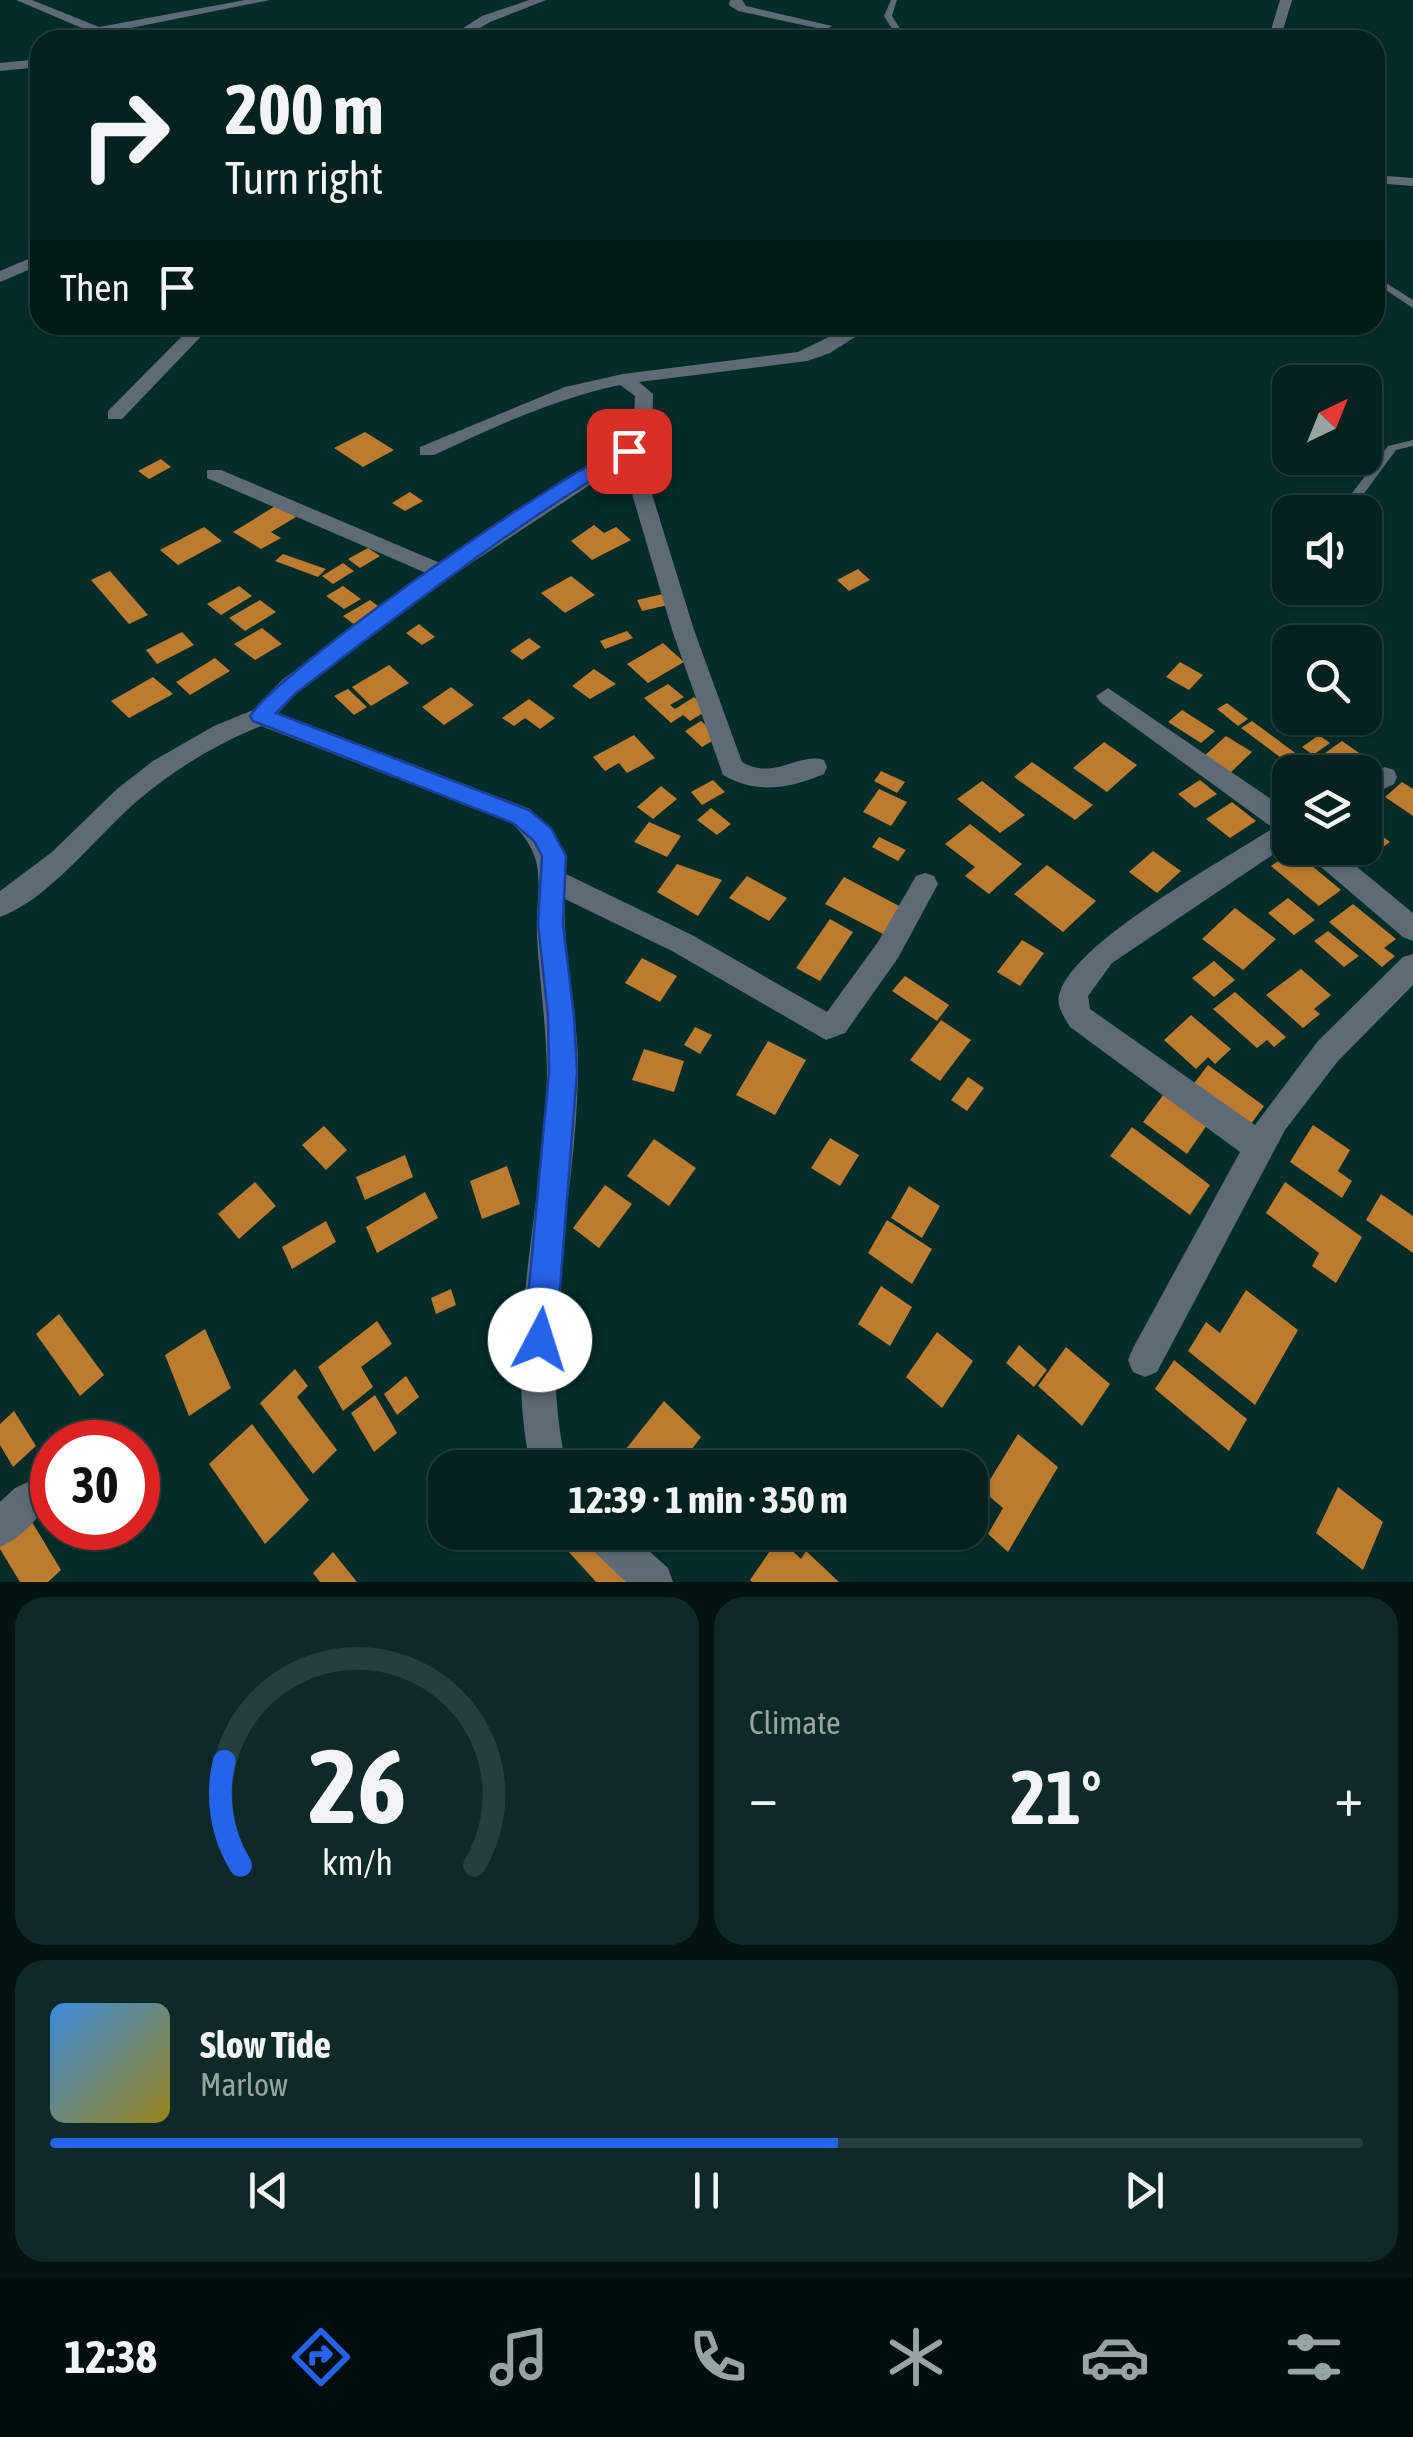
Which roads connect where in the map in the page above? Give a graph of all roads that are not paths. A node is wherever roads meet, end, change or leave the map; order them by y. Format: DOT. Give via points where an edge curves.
graph roads {
  1 [pos="22,0"];
  2 [pos="264,0"];
  3 [pos="540,0"];
  4 [pos="736,0"];
  5 [pos="894,0"];
  6 [pos="1286,0"];
  7 [pos="236,2"];
  8 [pos="826,26"];
  9 [pos="95,30"];
  10 [pos="102,30"];
  11 [pos="467,30"];
  12 [pos="897,30"];
  13 [pos="1277,30"];
  14 [pos="30,64"];
  15 [pos="0,68"];
  16 [pos="1385,180"];
  17 [pos="1413,182"];
  18 [pos="30,264"];
  19 [pos="0,277"];
  20 [pos="1385,286"];
  21 [pos="1413,306"];
  22 [pos="193,335"];
  23 [pos="848,335"];
  24 [pos="623,379"];
  25 [pos="115,415"];
  26 [pos="1413,443"];
  27 [pos="428,451"];
  28 [pos="629,451"];
  29 [pos="214,474"];
  30 [pos="1357,495"];
  31 [pos="442,572"];
  32 [pos="1108,696"];
  33 [pos="260,716"];
  34 [pos="814,767"];
  35 [pos="1272,815"];
  36 [pos="1272,840"];
  37 [pos="1336,865"];
  38 [pos="554,881"];
  39 [pos="925,884"];
  40 [pos="0,906"];
  41 [pos="1413,930"];
  42 [pos="1413,966"];
  43 [pos="1259,1147"];
  44 [pos="1145,1360"];
  45 [pos="544,1450"];
  46 [pos="28,1501"];
  47 [pos="0,1528"];
  48 [pos="619,1550"];
  49 [pos="654,1582"];
  1 -- 9 [label="street"];
  2 -- 7 [label="street"];
  3 -- 11 [label="street"];
  4 -- 8 [label="street" via="742,9"];
  5 -- 12 [label="lane" via="888,16"];
  6 -- 13 [label="street"];
  7 -- 10 [label="street"];
  14 -- 15 [label="street"];
  16 -- 17 [label="street"];
  18 -- 19 [label="street"];
  20 -- 21 [label="lane"];
  22 -- 25 [label="street"];
  23 -- 24 [label="street" via="801,357"];
  24 -- 27 [label="street" via="527,405"];
  24 -- 28 [label="street" via="644,394 646,409 642,442"];
  26 -- 30 [label="lane" via="1392,448"];
  28 -- 31 [label="street"];
  28 -- 34 [label="street" via="732,768 752,778 791,777"];
  29 -- 31 [label="street"];
  31 -- 33 [label="street"];
  32 -- 35 [label="street"];
  33 -- 38 [label="street" via="521,816 543,834 554,856"];
  33 -- 40 [label="street" via="162,768"];
  36 -- 43 [label="street" via="1102,954 1072,1004 1080,1018"];
  37 -- 41 [label="street"];
  38 -- 39 [label="street" via="682,943 826,1027 835,1024 888,950"];
  38 -- 45 [label="street" via="550,924 563,1072 537,1378"];
  42 -- 43 [label="street" via="1328,1051"];
  43 -- 44 [label="street"];
  46 -- 47 [label="street"];
  48 -- 49 [label="street"];
}
